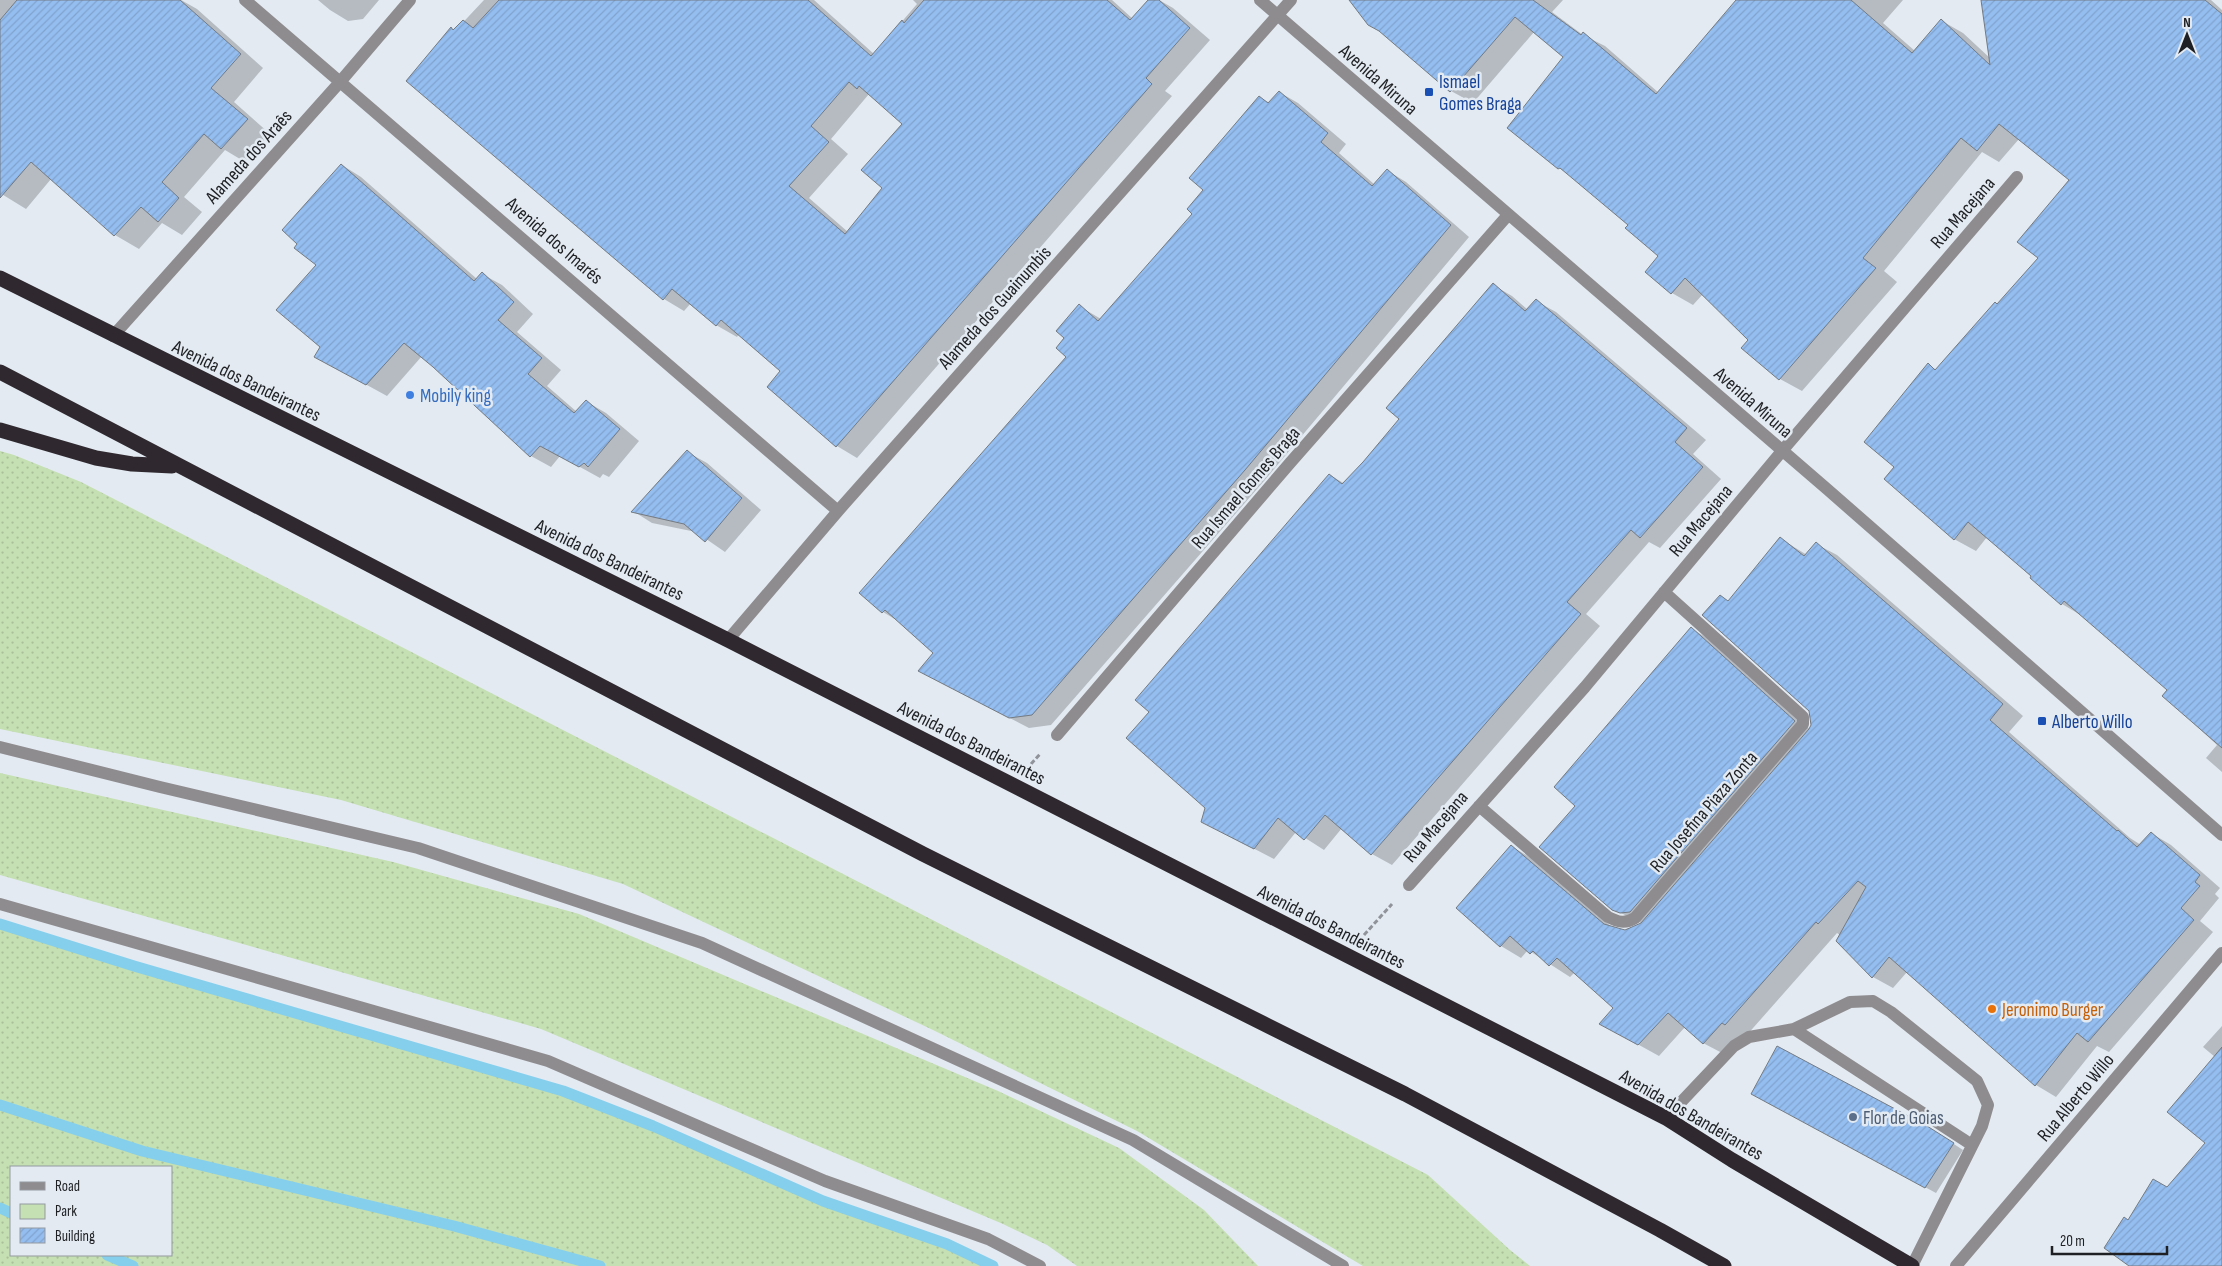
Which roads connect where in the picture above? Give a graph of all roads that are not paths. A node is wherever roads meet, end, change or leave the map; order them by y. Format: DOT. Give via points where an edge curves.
graph roads {
  1 [pos="245,0"];
  2 [pos="410,0"];
  3 [pos="1260,0"];
  4 [pos="1291,0"];
  5 [pos="1278,16"];
  6 [pos="340,82"];
  7 [pos="2017,177"];
  8 [pos="1508,215"];
  9 [pos="0,278"];
  10 [pos="113,336"];
  11 [pos="0,372"];
  12 [pos="0,430"];
  13 [pos="1782,451"];
  14 [pos="177,466"];
  15 [pos="838,511"];
  16 [pos="1664,592"];
  17 [pos="728,640"];
  18 [pos="1057,734"];
  19 [pos="0,747"];
  20 [pos="1478,806"];
  21 [pos="2222,835"];
  22 [pos="1409,885"];
  23 [pos="0,904"];
  24 [pos="2222,953"];
  25 [pos="1794,1029"];
  26 [pos="1666,1118"];
  27 [pos="1972,1145"];
  28 [pos="1040,1266"];
  29 [pos="1343,1266"];
  30 [pos="1724,1266"];
  31 [pos="1912,1266"];
  32 [pos="1956,1266"];
  1 -- 6 [label="street, Avenida dos Imarés"];
  2 -- 6 [label="street, Alameda dos Araês"];
  3 -- 5 [label="street, Avenida Miruna"];
  4 -- 5 [label="street, Alameda dos Guainumbis"];
  5 -- 8 [label="street, Avenida Miruna"];
  5 -- 15 [label="street, Alameda dos Guainumbis"];
  6 -- 10 [label="street, Alameda dos Araês"];
  6 -- 15 [label="street, Avenida dos Imarés"];
  7 -- 13 [label="street, Rua Macejana"];
  8 -- 13 [label="street, Avenida Miruna"];
  8 -- 18 [label="street, Rua Ismael Gomes Braga"];
  9 -- 10 [label="highway, Avenida dos Bandeirantes"];
  10 -- 17 [label="highway, Avenida dos Bandeirantes"];
  11 -- 14 [label="highway"];
  12 -- 14 [label="highway" via="96,458"];
  13 -- 16 [label="street, Rua Macejana"];
  13 -- 21 [label="street, Avenida Miruna"];
  14 -- 30 [label="highway" via="923,854 1405,1094"];
  15 -- 17 [label="street, Alameda dos Guainumbis"];
  16 -- 20 [label="street, Rua Macejana" via="1585,687"];
  16 -- 20 [label="street, Rua Josefina Piaza Zonta" via="1801,715 1803,724 1635,918 1617,922 1608,917"];
  17 -- 26 [label="highway, Avenida dos Bandeirantes"];
  19 -- 29 [label="street" via="418,848 702,943 1133,1140"];
  20 -- 22 [label="street, Rua Macejana"];
  23 -- 28 [label="street" via="548,1061 824,1182 988,1239"];
  24 -- 32 [label="street, Rua Alberto Willo"];
  25 -- 26 [label="street" via="1749,1037 1734,1046"];
  25 -- 27 [label="street"];
  25 -- 27 [label="street" via="1850,1002 1873,1001 1891,1012 1977,1080 1988,1105"];
  26 -- 31 [label="highway, Avenida dos Bandeirantes"];
  27 -- 31 [label="street"];
}
